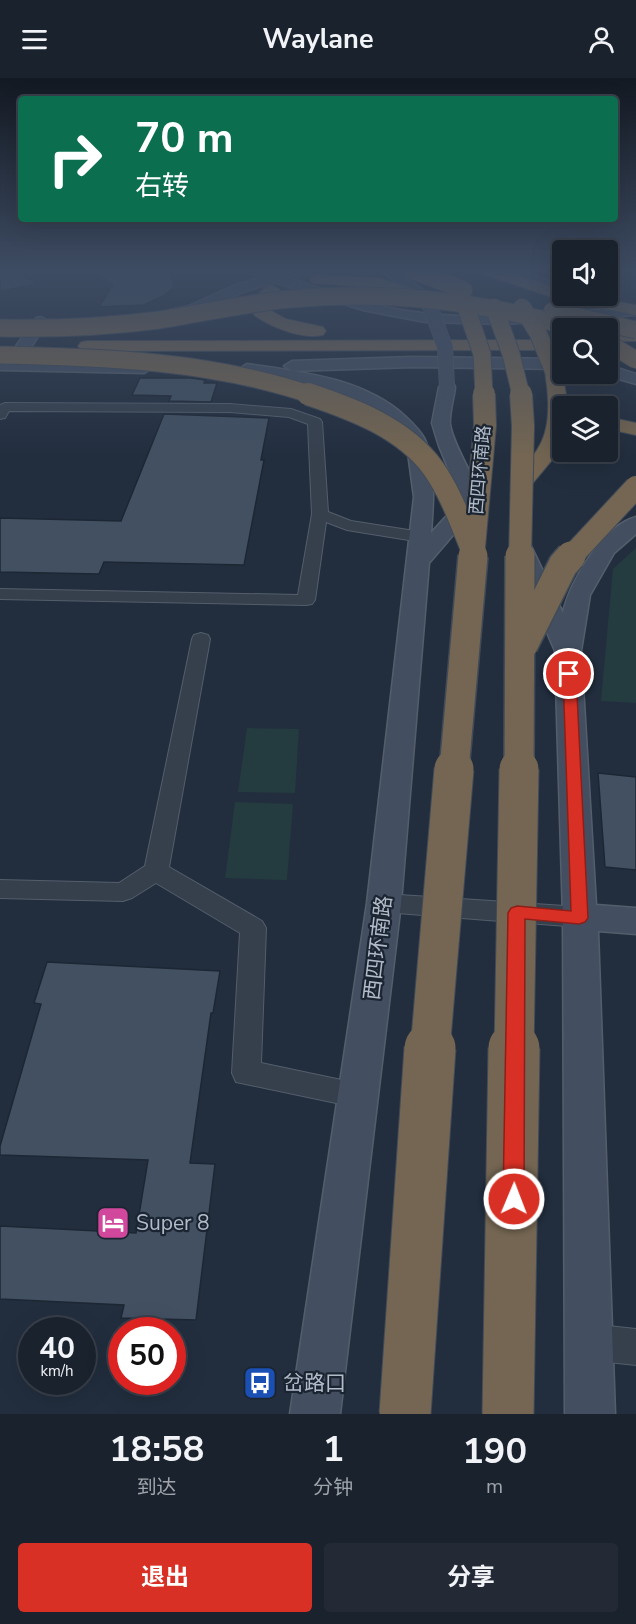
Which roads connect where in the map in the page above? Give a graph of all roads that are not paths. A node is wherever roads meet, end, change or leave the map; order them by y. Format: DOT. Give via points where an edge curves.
graph roads {
  1 [pos="31,332"];
  2 [pos="200,332"];
  3 [pos="343,332"];
  4 [pos="421,332"];
  5 [pos="442,332"];
  6 [pos="478,332"];
  7 [pos="492,332"];
  8 [pos="523,332"];
  9 [pos="529,332"];
  10 [pos="0,335"];
  11 [pos="412,336"];
  12 [pos="618,336"];
  13 [pos="636,336"];
  14 [pos="89,341"];
  15 [pos="552,341"];
  16 [pos="0,345"];
  17 [pos="618,345"];
  18 [pos="636,346"];
  19 [pos="618,350"];
  20 [pos="636,360"];
  21 [pos="4,361"];
  22 [pos="552,361"];
  23 [pos="247,369"];
  24 [pos="618,373"];
  25 [pos="552,374"];
  26 [pos="636,379"];
  27 [pos="558,384"];
  28 [pos="2,409"];
  29 [pos="618,425"];
  30 [pos="636,429"];
  31 [pos="524,479"];
  32 [pos="636,487"];
  33 [pos="472,501"];
  34 [pos="320,514"];
  35 [pos="636,523"];
  36 [pos="521,547"];
  37 [pos="420,548"];
  38 [pos="472,550"];
  39 [pos="0,594"];
  40 [pos="201,639"];
  41 [pos="520,649"];
  42 [pos="568,651"];
  43 [pos="156,871"];
  44 [pos="0,889"];
  45 [pos="384,903"];
  46 [pos="441,907"];
  47 [pos="517,913"];
  48 [pos="579,918"];
  49 [pos="636,921"];
  50 [pos="360,1095"];
  51 [pos="423,1143"];
  52 [pos="588,1342"];
  53 [pos="636,1347"];
  54 [pos="315,1414"];
  55 [pos="404,1414"];
  56 [pos="510,1414"];
  57 [pos="590,1414"];
  1 -- 21 [label="street"];
  2 -- 14 [label="highway"];
  3 -- 11 [label="highway"];
  4 -- 11 [label="highway"];
  5 -- 33 [label="street, 西四环南路, bridge" via="449,362 441,423"];
  6 -- 38 [label="highway, 西四环南路, bridge" via="485,425"];
  7 -- 41 [label="highway, 西四环南路, bridge" via="511,354 521,392"];
  8 -- 22 [label="highway, bridge" via="543,341"];
  9 -- 15 [label="highway"];
  10 -- 14 [label="highway"];
  11 -- 14 [label="highway"];
  12 -- 13 [label="highway"];
  14 -- 16 [label="highway"];
  17 -- 18 [label="highway"];
  19 -- 20 [label="highway, bridge"];
  21 -- 23 [label="street"];
  21 -- 38 [label="highway, bridge" via="103,357 204,368 282,385 350,409 384,426 424,458 439,477"];
  23 -- 25 [label="street" via="400,362"];
  23 -- 37 [label="street" via="343,388 376,402 399,418 415,438 424,497"];
  24 -- 26 [label="street"];
  27 -- 31 [label="highway" via="556,436"];
  28 -- 34 [label="street" via="231,408 291,413 315,422"];
  29 -- 30 [label="highway"];
  31 -- 36 [label="street, 西四环南路"];
  32 -- 41 [label="highway, bridge" via="563,565"];
  33 -- 37 [label="street, 西四环南路"];
  33 -- 46 [label="street, 西四环南路"];
  34 -- 37 [label="street"];
  34 -- 39 [label="street" via="306,600"];
  35 -- 42 [label="street" via="606,549 587,577 578,595"];
  36 -- 42 [label="street"];
  36 -- 47 [label="street, 西四环南路"];
  37 -- 45 [label="street, 西四环南路"];
  38 -- 51 [label="highway, 西四环南路, bridge"];
  40 -- 43 [label="street"];
  41 -- 56 [label="highway, 西四环南路, bridge"];
  42 -- 48 [label="street"];
  43 -- 44 [label="street" via="123,892"];
  43 -- 50 [label="street" via="253,928 246,1073"];
  45 -- 46 [label="street"];
  45 -- 50 [label="street, 西四环南路"];
  46 -- 47 [label="street"];
  46 -- 51 [label="street, 西四环南路"];
  47 -- 48 [label="street"];
  47 -- 56 [label="street, 西四环南路"];
  48 -- 49 [label="street"];
  48 -- 52 [label="street"];
  50 -- 54 [label="street, 西四环南路"];
  51 -- 55 [label="highway, 西四环南路, bridge"];
  52 -- 53 [label="street"];
  52 -- 57 [label="street"];
}
